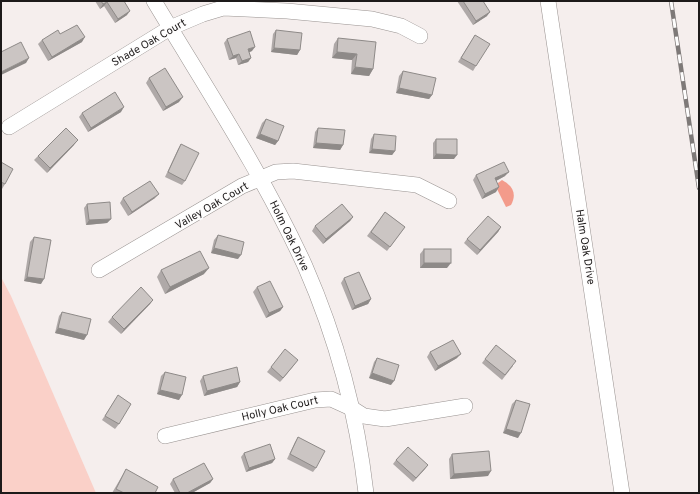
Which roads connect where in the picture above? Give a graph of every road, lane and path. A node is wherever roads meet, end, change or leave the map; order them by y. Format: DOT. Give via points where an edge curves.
graph roads {
  1 [pos="154,1"];
  2 [pos="548,1"];
  3 [pos="170,28"];
  4 [pos="420,36"];
  5 [pos="9,128"];
  6 [pos="261,180"];
  7 [pos="449,201"];
  8 [pos="99,270"];
  9 [pos="465,406"];
  10 [pos="353,409"];
  11 [pos="165,436"];
  12 [pos="366,493"];
  13 [pos="622,493"];
  1 -- 3 [label="street, Holm Oak Drive"];
  2 -- 13 [label="street, Halm Oak Drive"];
  3 -- 4 [label="street, Shade Oak Court" via="203,14 237,7 372,19 409,29"];
  3 -- 5 [label="street, Shade Oak Court"];
  3 -- 6 [label="street, Holm Oak Drive"];
  6 -- 7 [label="street, Valley Oak Court" via="276,172 293,171 381,179 417,185"];
  6 -- 8 [label="street, Valley Oak Court" via="242,186"];
  6 -- 10 [label="street, Holm Oak Drive" via="316,294 339,357"];
  9 -- 10 [label="street, Holly Oak Court" via="385,419 364,416"];
  10 -- 11 [label="street, Holly Oak Court" via="330,399 315,400"];
  10 -- 12 [label="street, Holm Oak Drive"];
}
